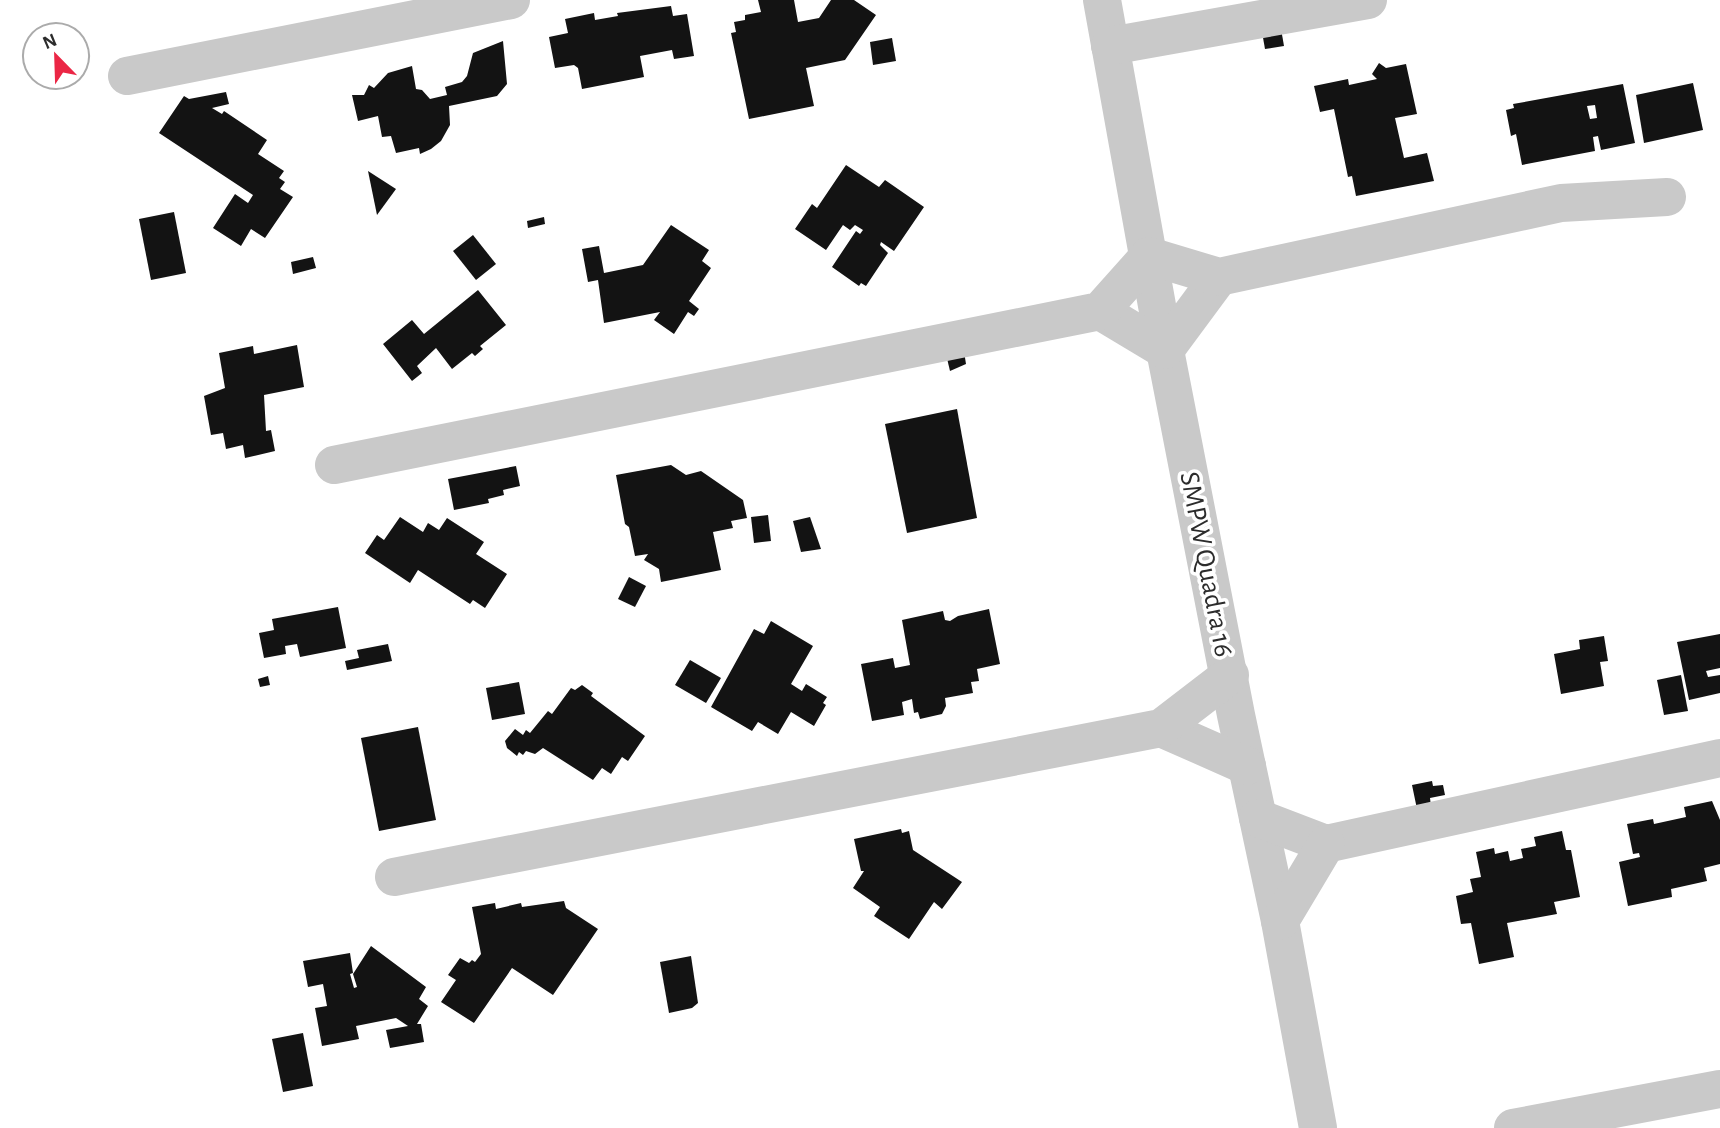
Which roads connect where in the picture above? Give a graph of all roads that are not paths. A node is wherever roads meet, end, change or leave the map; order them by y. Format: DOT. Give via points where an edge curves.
graph roads {
  1 [pos="511,0"];
  2 [pos="1102,0"];
  3 [pos="1368,0"];
  4 [pos="1110,46"];
  5 [pos="127,76"];
  6 [pos="1667,197"];
  7 [pos="1149,256"];
  8 [pos="1219,277"];
  9 [pos="1100,311"];
  10 [pos="1165,350"];
  11 [pos="334,465"];
  12 [pos="1230,676"];
  13 [pos="1161,727"];
  14 [pos="1720,758"];
  15 [pos="1247,765"];
  16 [pos="1258,818"];
  17 [pos="1326,844"];
  18 [pos="394,877"];
  19 [pos="1280,921"];
  20 [pos="1720,1089"];
  21 [pos="1318,1128"];
  22 [pos="1513,1128"];
  1 -- 5 [label="street"];
  2 -- 4 [label="street, SMPW Quadra 16"];
  3 -- 4 [label="street"];
  4 -- 7 [label="street, SMPW Quadra 16"];
  6 -- 8 [label="street" via="1560,203"];
  7 -- 8 [label="street"];
  7 -- 9 [label="street"];
  7 -- 10 [label="street, SMPW Quadra 16"];
  8 -- 10 [label="street"];
  9 -- 10 [label="street"];
  9 -- 11 [label="street"];
  10 -- 12 [label="street, SMPW Quadra 16"];
  12 -- 13 [label="street"];
  12 -- 15 [label="street, SMPW Quadra 16"];
  13 -- 15 [label="street"];
  13 -- 18 [label="street"];
  14 -- 17 [label="street"];
  15 -- 16 [label="street, SMPW Quadra 16"];
  16 -- 17 [label="street"];
  16 -- 19 [label="street, SMPW Quadra 16"];
  17 -- 19 [label="street"];
  19 -- 21 [label="street, SMPW Quadra 16"];
  20 -- 22 [label="street"];
}
